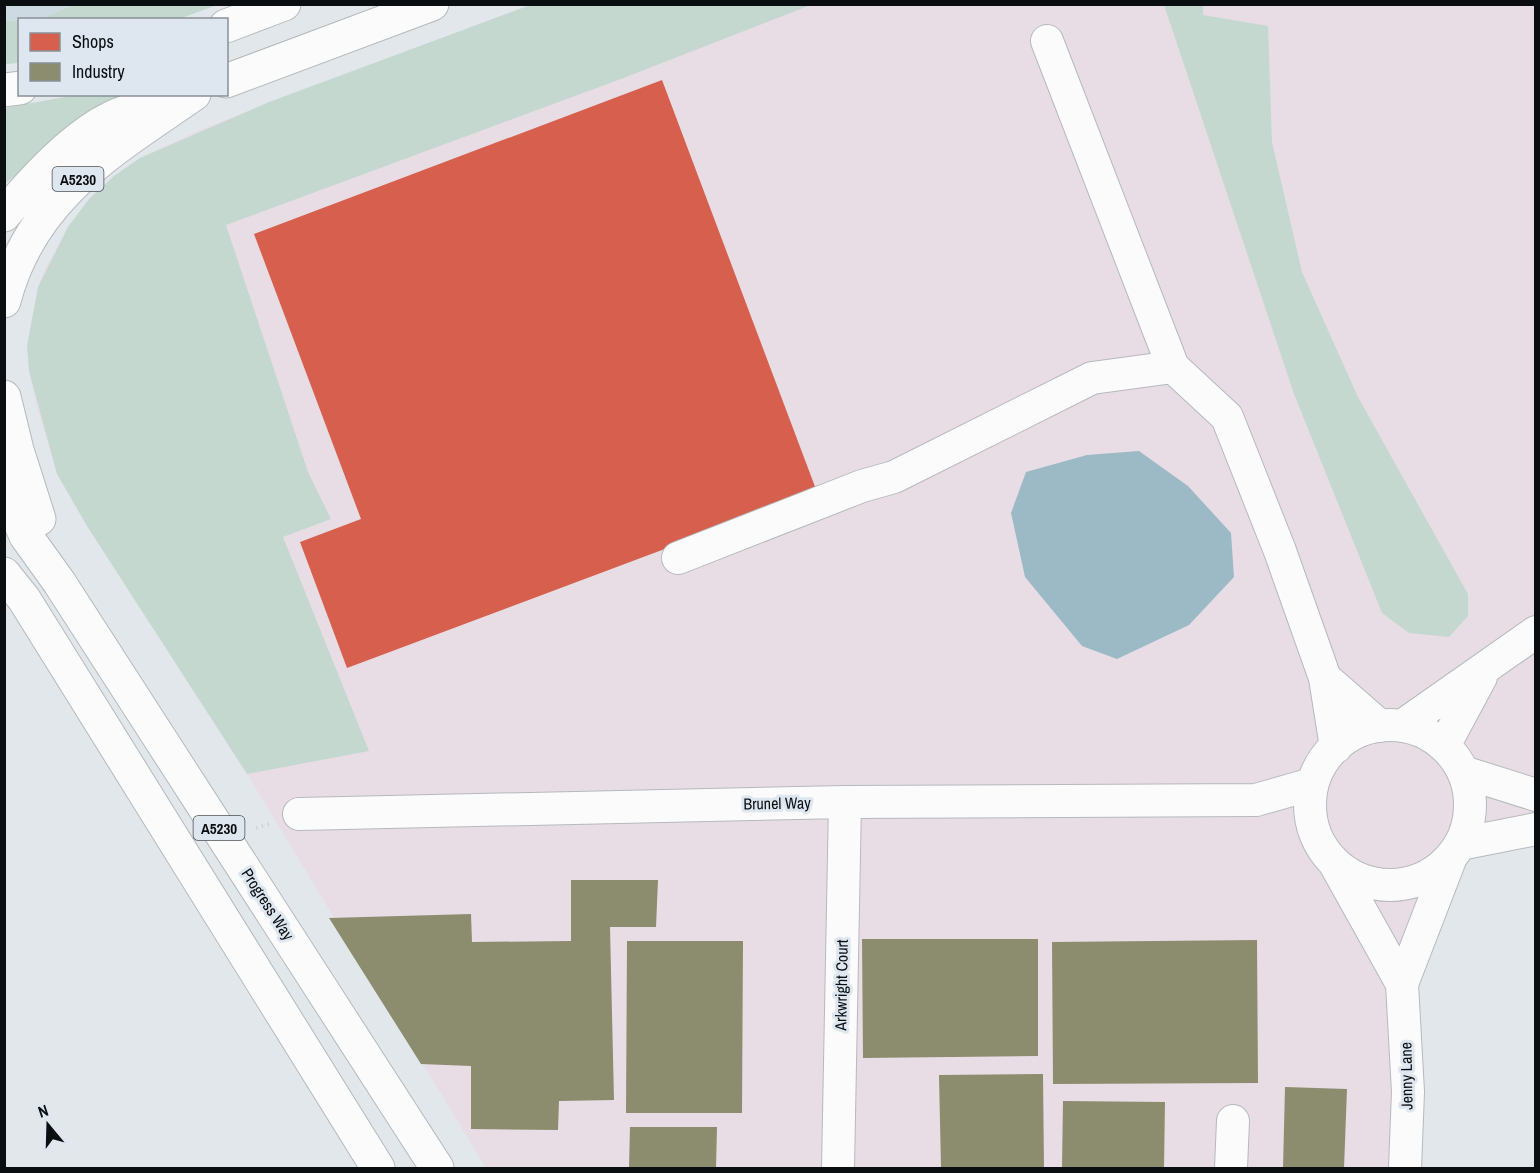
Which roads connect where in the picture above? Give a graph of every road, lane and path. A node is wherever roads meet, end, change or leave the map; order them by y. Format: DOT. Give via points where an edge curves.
graph roads {
  1 [pos="284,4"];
  2 [pos="432,4"];
  3 [pos="228,25"];
  4 [pos="1047,41"];
  5 [pos="228,80"];
  6 [pos="182,96"];
  7 [pos="191,96"];
  8 [pos="4,215"];
  9 [pos="4,301"];
  10 [pos="1173,367"];
  11 [pos="4,397"];
  12 [pos="4,486"];
  13 [pos="678,558"];
  14 [pos="4,574"];
  15 [pos="59,582"];
  16 [pos="1536,632"];
  17 [pos="1484,670"];
  18 [pos="1324,678"];
  19 [pos="1391,726"];
  20 [pos="1444,746"];
  21 [pos="1336,747"];
  22 [pos="1462,771"];
  23 [pos="1312,784"];
  24 [pos="1536,795"];
  25 [pos="1256,800"];
  26 [pos="845,802"];
  27 [pos="299,814"];
  28 [pos="1311,819"];
  29 [pos="1536,829"];
  30 [pos="1456,850"];
  31 [pos="1335,864"];
  32 [pos="1402,984"];
  33 [pos="1233,1120"];
  34 [pos="378,1168"];
  35 [pos="437,1168"];
  36 [pos="837,1168"];
  37 [pos="1231,1168"];
  38 [pos="1405,1168"];
  1 -- 3 [label="main road"];
  2 -- 5 [label="main road"];
  4 -- 10 [label="street"];
  6 -- 8 [label="main road, A5230" via="111,118 32,180"];
  7 -- 9 [label="main road, A5230" via="94,164 72,185 33,236"];
  10 -- 13 [label="street" via="1092,378 894,477"];
  10 -- 18 [label="street" via="1227,417"];
  11 -- 15 [label="main road, A5230"];
  12 -- 15 [label="main road, Progress Way / A5230" via="26,536"];
  14 -- 34 [label="main road, A5230" via="24,599"];
  15 -- 35 [label="main road, Progress Way / A5230"];
  16 -- 17 [label="street"];
  17 -- 19 [label="street"];
  17 -- 20 [label="street"];
  18 -- 19 [label="street"];
  18 -- 21 [label="street"];
  19 -- 20 [label="street" via="1424,733"];
  19 -- 21 [label="street" via="1356,733"];
  20 -- 22 [label="street"];
  21 -- 23 [label="street"];
  22 -- 24 [label="street"];
  22 -- 30 [label="street" via="1469,820"];
  23 -- 25 [label="street, Brunel Way"];
  23 -- 28 [label="street"];
  25 -- 26 [label="street, Brunel Way"];
  25 -- 28 [label="street, Brunel Way"];
  26 -- 27 [label="street, Brunel Way"];
  26 -- 36 [label="street, Arkwright Court"];
  28 -- 31 [label="street" via="1319,843"];
  29 -- 30 [label="street"];
  30 -- 31 [label="street" via="1431,874 1407,884 1356,878"];
  30 -- 32 [label="street, Jenny Lane"];
  31 -- 32 [label="street, Jenny Lane"];
  32 -- 38 [label="street, Jenny Lane" via="1408,1092"];
  33 -- 37 [label="street"];
}
